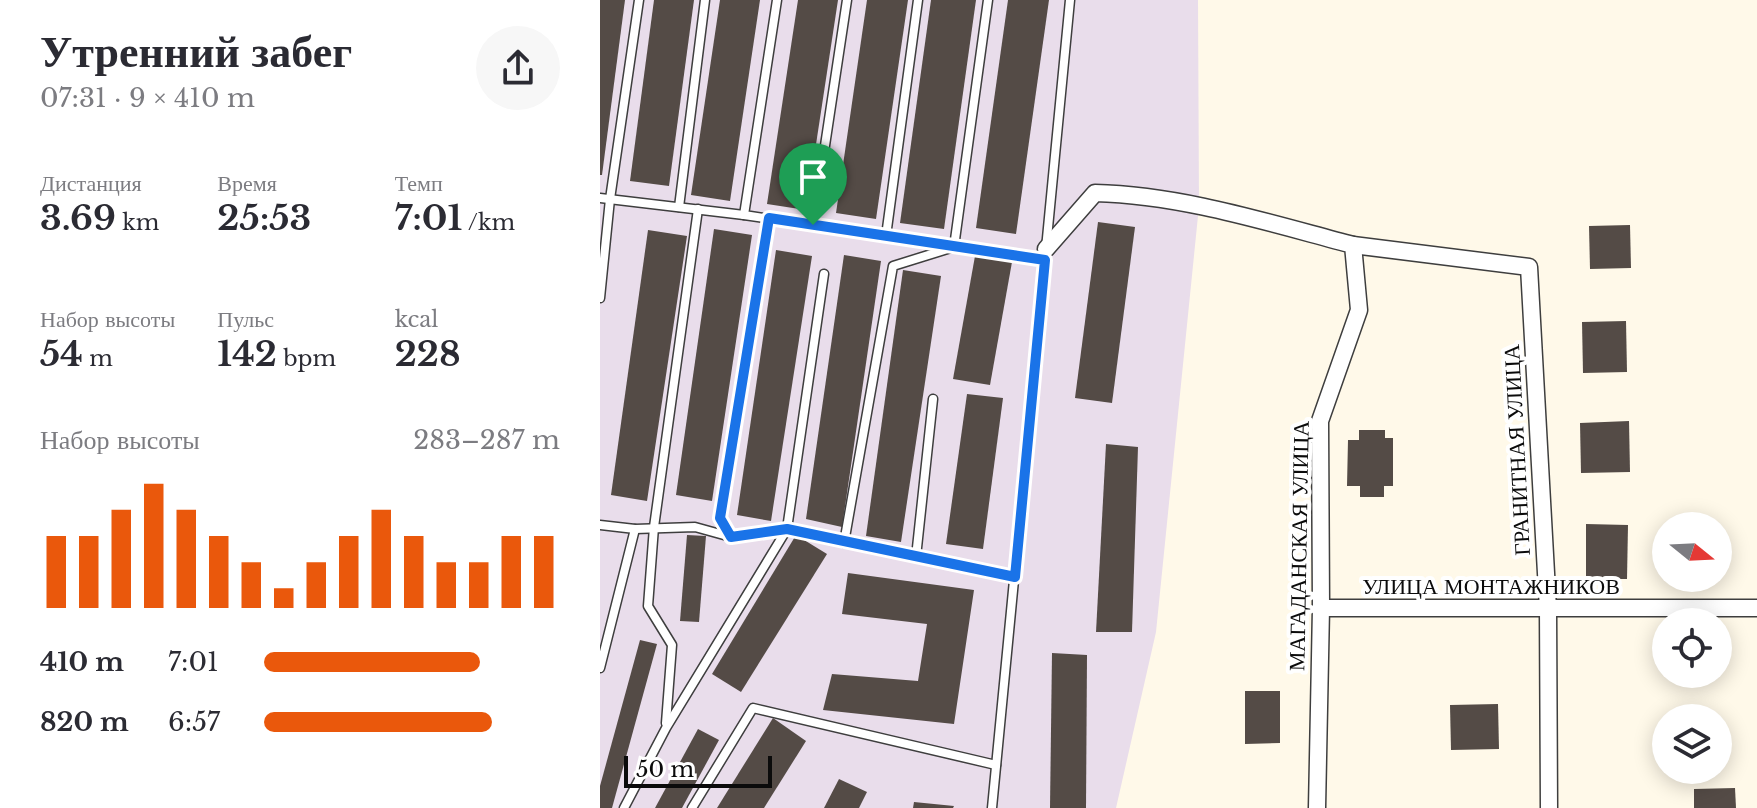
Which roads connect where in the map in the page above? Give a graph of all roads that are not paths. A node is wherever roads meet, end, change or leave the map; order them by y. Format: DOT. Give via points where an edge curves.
graph roads {
  1 [pos="639,0"];
  2 [pos="705,0"];
  3 [pos="777,0"];
  4 [pos="847,0"];
  5 [pos="918,0"];
  6 [pos="988,0"];
  7 [pos="1070,0"];
  8 [pos="605,198"];
  9 [pos="679,207"];
  10 [pos="698,209"];
  11 [pos="744,215"];
  12 [pos="769,218"];
  13 [pos="813,225"];
  14 [pos="886,236"];
  15 [pos="1353,245"];
  16 [pos="954,247"];
  17 [pos="1046,255"];
  18 [pos="824,274"];
  19 [pos="600,298"];
  20 [pos="933,399"];
  21 [pos="600,525"];
  22 [pos="654,527"];
  23 [pos="635,529"];
  24 [pos="787,529"];
  25 [pos="731,537"];
  26 [pos="844,543"];
  27 [pos="916,557"];
  28 [pos="1015,577"];
  29 [pos="1321,608"];
  30 [pos="1757,608"];
  31 [pos="1548,609"];
  32 [pos="600,668"];
  33 [pos="666,728"];
  34 [pos="996,765"];
  35 [pos="624,808"];
  36 [pos="692,808"];
  37 [pos="992,808"];
  38 [pos="1317,808"];
  39 [pos="1549,808"];
  1 -- 8 [label="lane"];
  2 -- 9 [label="lane"];
  3 -- 11 [label="lane"];
  4 -- 13 [label="lane"];
  5 -- 14 [label="lane"];
  6 -- 16 [label="lane"];
  7 -- 17 [label="lane"];
  8 -- 9 [label="lane"];
  8 -- 19 [label="lane"];
  9 -- 10 [label="lane"];
  10 -- 11 [label="lane"];
  10 -- 22 [label="lane"];
  11 -- 12 [label="lane"];
  12 -- 13 [label="lane"];
  12 -- 25 [label="lane" via="720,518"];
  13 -- 14 [label="lane"];
  14 -- 16 [label="lane"];
  15 -- 17 [label="street" via="1133,194 1095,193"];
  15 -- 29 [label="street, МАГАДАНСКАЯ УЛИЦА" via="1359,310 1320,421"];
  15 -- 31 [label="street, ГРАНИТНАЯ УЛИЦА" via="1529,267"];
  16 -- 17 [label="lane"];
  16 -- 26 [label="lane" via="893,266"];
  17 -- 28 [label="lane"];
  18 -- 24 [label="lane"];
  20 -- 27 [label="lane"];
  21 -- 23 [label="lane"];
  22 -- 23 [label="lane"];
  22 -- 25 [label="lane" via="695,527"];
  22 -- 33 [label="lane" via="648,606 672,645"];
  23 -- 32 [label="lane"];
  24 -- 25 [label="lane"];
  24 -- 26 [label="lane"];
  24 -- 33 [label="lane"];
  26 -- 27 [label="lane"];
  27 -- 28 [label="lane"];
  28 -- 34 [label="lane"];
  29 -- 31 [label="street, УЛИЦА МОНТАЖНИКОВ"];
  29 -- 38 [label="street, МАГАДАНСКАЯ УЛИЦА"];
  30 -- 31 [label="street, УЛИЦА МОНТАЖНИКОВ"];
  31 -- 39 [label="street, ГРАНИТНАЯ УЛИЦА"];
  33 -- 35 [label="lane"];
  34 -- 36 [label="lane" via="753,708"];
  34 -- 37 [label="lane"];
}
